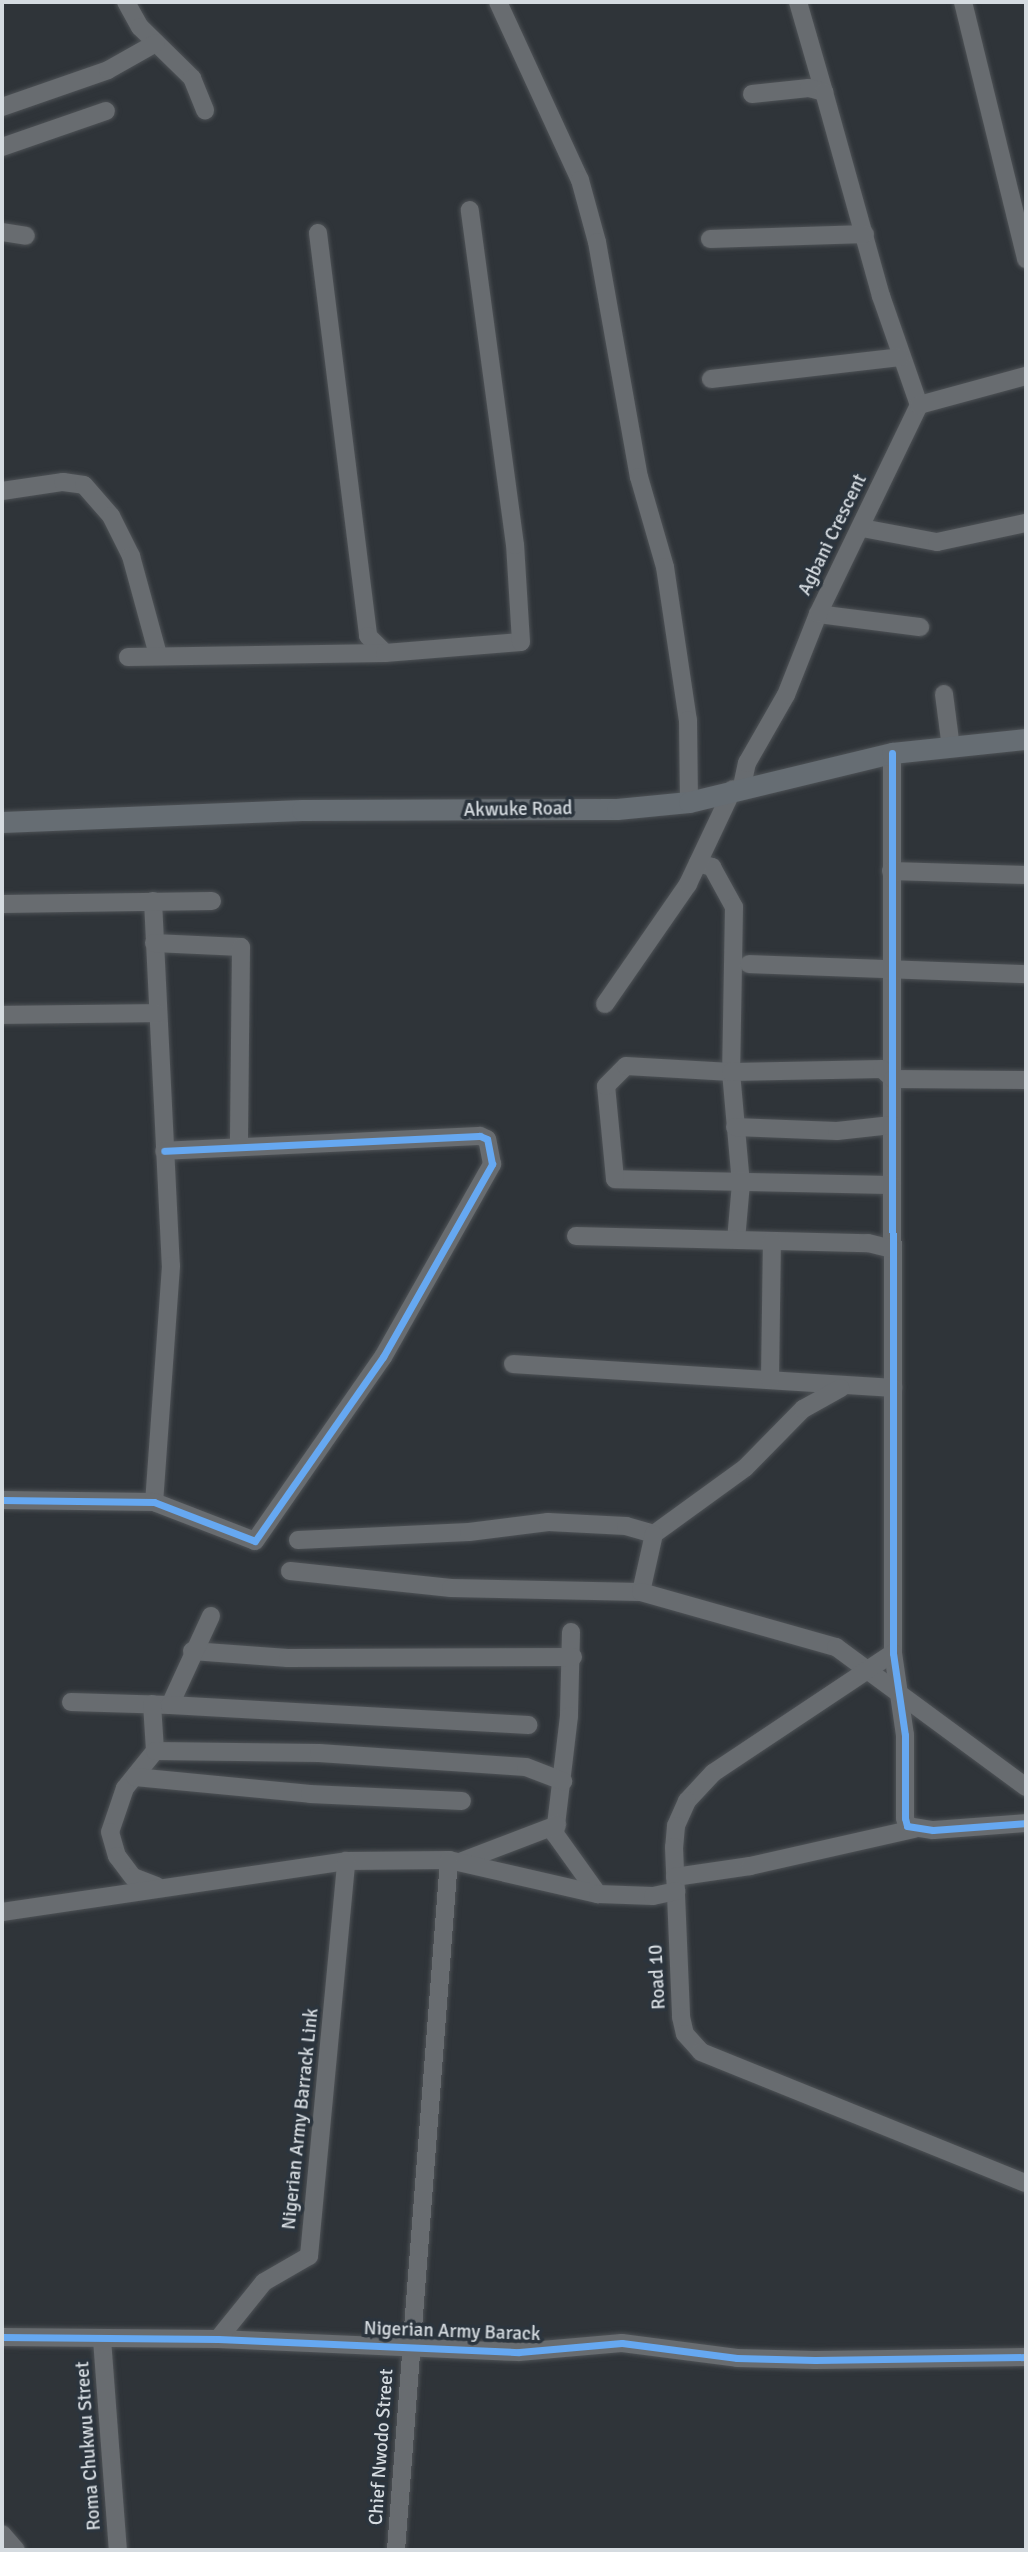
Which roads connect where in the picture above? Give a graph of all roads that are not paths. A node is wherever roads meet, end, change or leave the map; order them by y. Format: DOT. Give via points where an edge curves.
graph roads {
  1 [pos="127,2"];
  2 [pos="498,2"];
  3 [pos="798,2"];
  4 [pos="963,2"];
  5 [pos="156,43"];
  6 [pos="824,92"];
  7 [pos="752,94"];
  8 [pos="2,107"];
  9 [pos="205,110"];
  10 [pos="106,111"];
  11 [pos="2,147"];
  12 [pos="470,210"];
  13 [pos="2,232"];
  14 [pos="318,233"];
  15 [pos="864,234"];
  16 [pos="26,236"];
  17 [pos="710,239"];
  18 [pos="1026,259"];
  19 [pos="900,357"];
  20 [pos="1026,376"];
  21 [pos="711,379"];
  22 [pos="919,405"];
  23 [pos="2,491"];
  24 [pos="1026,523"];
  25 [pos="862,528"];
  26 [pos="818,614"];
  27 [pos="920,627"];
  28 [pos="385,653"];
  29 [pos="158,655"];
  30 [pos="128,657"];
  31 [pos="944,694"];
  32 [pos="1026,739"];
  33 [pos="950,748"];
  34 [pos="892,753"];
  35 [pos="738,787"];
  36 [pos="689,802"];
  37 [pos="2,822"];
  38 [pos="698,863"];
  39 [pos="891,871"];
  40 [pos="1026,875"];
  41 [pos="153,901"];
  42 [pos="212,901"];
  43 [pos="2,904"];
  44 [pos="154,943"];
  45 [pos="749,964"];
  46 [pos="892,971"];
  47 [pos="1026,974"];
  48 [pos="605,1004"];
  49 [pos="157,1013"];
  50 [pos="2,1014"];
  51 [pos="731,1072"];
  52 [pos="892,1080"];
  53 [pos="1026,1080"];
  54 [pos="892,1125"];
  55 [pos="735,1127"];
  56 [pos="239,1144"];
  57 [pos="164,1151"];
  58 [pos="741,1183"];
  59 [pos="892,1185"];
  60 [pos="576,1236"];
  61 [pos="736,1240"];
  62 [pos="772,1241"];
  63 [pos="891,1242"];
  64 [pos="513,1364"];
  65 [pos="770,1380"];
  66 [pos="841,1388"];
  67 [pos="893,1388"];
  68 [pos="2,1500"];
  69 [pos="154,1502"];
  70 [pos="654,1534"];
  71 [pos="298,1540"];
  72 [pos="290,1571"];
  73 [pos="642,1592"];
  74 [pos="211,1616"];
  75 [pos="571,1632"];
  76 [pos="192,1651"];
  77 [pos="893,1653"];
  78 [pos="573,1657"];
  79 [pos="870,1673"];
  80 [pos="898,1695"];
  81 [pos="71,1702"];
  82 [pos="161,1704"];
  83 [pos="528,1725"];
  84 [pos="155,1751"];
  85 [pos="135,1777"];
  86 [pos="563,1781"];
  87 [pos="1026,1787"];
  88 [pos="462,1801"];
  89 [pos="1026,1823"];
  90 [pos="557,1825"];
  91 [pos="914,1829"];
  92 [pos="346,1861"];
  93 [pos="454,1861"];
  94 [pos="675,1884"];
  95 [pos="156,1886"];
  96 [pos="598,1894"];
  97 [pos="2,1912"];
  98 [pos="1026,2183"];
  99 [pos="2,2337"];
  100 [pos="102,2339"];
  101 [pos="218,2339"];
  102 [pos="409,2347"];
  103 [pos="1026,2357"];
  104 [pos="2,2534"];
  105 [pos="16,2550"];
  106 [pos="118,2550"];
  107 [pos="396,2550"];
  1 -- 5 [label="street"];
  2 -- 36 [label="street" via="580,180 597,242 639,477 665,567 688,720"];
  3 -- 6 [label="street"];
  4 -- 18 [label="street"];
  5 -- 8 [label="street" via="108,70"];
  5 -- 9 [label="street" via="192,78"];
  6 -- 7 [label="street" via="809,88"];
  6 -- 15 [label="street"];
  10 -- 11 [label="street"];
  12 -- 28 [label="street" via="515,545 521,642"];
  13 -- 16 [label="street"];
  14 -- 28 [label="street" via="368,636"];
  15 -- 17 [label="street"];
  15 -- 19 [label="street"];
  19 -- 21 [label="street"];
  19 -- 22 [label="street"];
  20 -- 22 [label="street"];
  22 -- 25 [label="street, Agbani Crescent"];
  23 -- 29 [label="street" via="63,482 84,485 111,516 131,556"];
  24 -- 25 [label="street" via="937,542"];
  25 -- 26 [label="street, Agbani Crescent"];
  26 -- 27 [label="street"];
  26 -- 35 [label="street, Agbani Crescent" via="786,695"];
  28 -- 29 [label="street"];
  29 -- 30 [label="street"];
  31 -- 33 [label="street"];
  32 -- 33 [label="main road, Akwuke Road"];
  33 -- 34 [label="main road, Akwuke Road"];
  34 -- 35 [label="main road, Akwuke Road"];
  34 -- 39 [label="street"];
  35 -- 36 [label="main road, Akwuke Road"];
  35 -- 38 [label="street, Agbani Crescent"];
  36 -- 37 [label="main road, Akwuke Road" via="617,809 302,810"];
  38 -- 48 [label="street, Agbani Crescent" via="658,933 629,962"];
  38 -- 51 [label="street" via="712,867 734,907"];
  39 -- 40 [label="street"];
  39 -- 46 [label="street"];
  41 -- 42 [label="street"];
  41 -- 43 [label="street"];
  41 -- 44 [label="street"];
  44 -- 49 [label="street"];
  44 -- 56 [label="street" via="241,947"];
  45 -- 46 [label="street"];
  46 -- 47 [label="street"];
  46 -- 52 [label="street"];
  49 -- 50 [label="street"];
  49 -- 57 [label="street"];
  51 -- 52 [label="street" via="882,1069"];
  51 -- 55 [label="street"];
  51 -- 58 [label="street" via="626,1066 606,1086 610,1171 615,1179"];
  52 -- 53 [label="street"];
  52 -- 54 [label="street"];
  54 -- 55 [label="street" via="837,1131"];
  54 -- 59 [label="street"];
  55 -- 58 [label="street"];
  56 -- 57 [label="street"];
  56 -- 69 [label="street" via="481,1136 487,1139 492,1164 383,1357 261,1536 248,1542"];
  57 -- 69 [label="street" via="171,1266"];
  58 -- 59 [label="street"];
  58 -- 61 [label="street"];
  59 -- 63 [label="street"];
  60 -- 61 [label="street"];
  61 -- 62 [label="street"];
  62 -- 63 [label="street"];
  62 -- 65 [label="street"];
  63 -- 67 [label="street"];
  64 -- 65 [label="street"];
  65 -- 66 [label="street"];
  66 -- 67 [label="street"];
  66 -- 70 [label="street" via="803,1409 745,1468"];
  67 -- 77 [label="street"];
  68 -- 69 [label="street"];
  70 -- 71 [label="street" via="626,1526 548,1522 457,1533"];
  70 -- 73 [label="street"];
  72 -- 73 [label="street" via="451,1588"];
  73 -- 79 [label="street" via="836,1647"];
  74 -- 76 [label="street"];
  75 -- 78 [label="street"];
  76 -- 78 [label="street" via="288,1658"];
  76 -- 82 [label="street"];
  77 -- 79 [label="street, Road 10"];
  77 -- 80 [label="street"];
  78 -- 86 [label="street"];
  79 -- 80 [label="street"];
  79 -- 94 [label="street, Road 10" via="700,1786 676,1826"];
  80 -- 87 [label="street"];
  80 -- 91 [label="street" via="905,1735 905,1818"];
  81 -- 82 [label="street"];
  82 -- 83 [label="street"];
  82 -- 84 [label="street"];
  84 -- 85 [label="street"];
  84 -- 86 [label="street" via="319,1753 526,1767"];
  85 -- 88 [label="street" via="310,1794"];
  85 -- 95 [label="street" via="116,1807 110,1832 117,1856 133,1877"];
  86 -- 90 [label="street"];
  89 -- 91 [label="street"];
  90 -- 93 [label="street"];
  90 -- 96 [label="street" via="558,1842"];
  91 -- 94 [label="street"];
  92 -- 93 [label="street"];
  92 -- 95 [label="street"];
  92 -- 101 [label="street, Nigerian Army Barrack Link" via="309,2256 264,2282"];
  93 -- 96 [label="street"];
  93 -- 102 [label="street, Chief Nwodo Street"];
  94 -- 96 [label="street" via="653,1896"];
  94 -- 98 [label="street, Road 10" via="681,2017 685,2034 701,2052"];
  95 -- 97 [label="street"];
  99 -- 100 [label="street, Nigerian Army Barack"];
  100 -- 101 [label="street, Nigerian Army Barack"];
  100 -- 106 [label="street, Roma Chukwu Street"];
  101 -- 102 [label="street, Nigerian Army Barack"];
  102 -- 103 [label="street, Nigerian Army Barack" via="519,2352 622,2343 737,2358"];
  102 -- 107 [label="street, Chief Nwodo Street"];
  104 -- 105 [label="street"];
}
